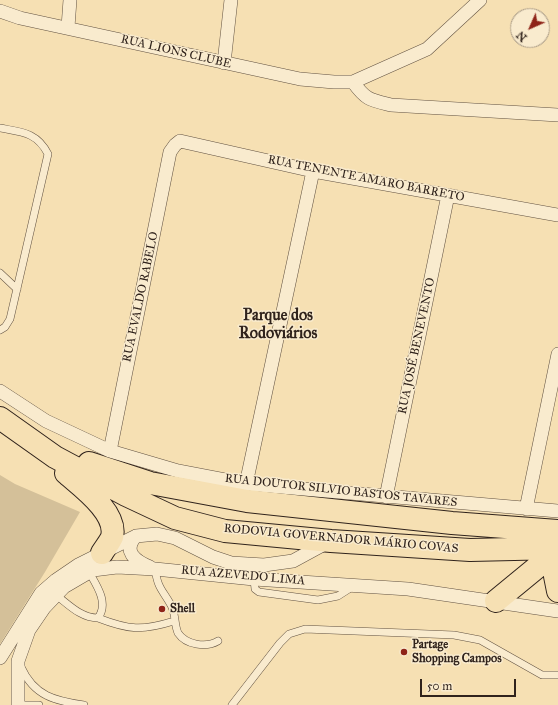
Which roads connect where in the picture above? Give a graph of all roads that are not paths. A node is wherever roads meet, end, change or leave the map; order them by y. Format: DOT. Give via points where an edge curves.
graph roads {
  1 [pos="70,0"];
  2 [pos="242,0"];
  3 [pos="480,0"];
  4 [pos="230,5"];
  5 [pos="0,11"];
  6 [pos="68,27"];
  7 [pos="224,63"];
  8 [pos="353,82"];
  9 [pos="558,116"];
  10 [pos="0,128"];
  11 [pos="175,145"];
  12 [pos="313,171"];
  13 [pos="448,195"];
  14 [pos="558,215"];
  15 [pos="0,273"];
  16 [pos="17,289"];
  17 [pos="0,330"];
  18 [pos="558,354"];
  19 [pos="0,391"];
  20 [pos="0,418"];
  21 [pos="27,437"];
  22 [pos="110,450"];
  23 [pos="246,484"];
  24 [pos="386,497"];
  25 [pos="526,509"];
  26 [pos="558,511"];
  27 [pos="452,523"];
  28 [pos="558,531"];
  29 [pos="136,536"];
  30 [pos="331,541"];
  31 [pos="558,548"];
  32 [pos="102,553"];
  33 [pos="558,557"];
  34 [pos="558,563"];
  35 [pos="155,569"];
  36 [pos="89,572"];
  37 [pos="558,591"];
  38 [pos="56,595"];
  39 [pos="496,601"];
  40 [pos="558,611"];
  41 [pos="98,618"];
  42 [pos="174,621"];
  43 [pos="218,642"];
  44 [pos="0,658"];
  45 [pos="18,661"];
  46 [pos="558,675"];
  47 [pos="17,705"];
  48 [pos="39,705"];
  49 [pos="84,705"];
  50 [pos="232,705"];
  1 -- 6 [label="street"];
  2 -- 4 [label="street"];
  3 -- 8 [label="street" via="427,49"];
  4 -- 7 [label="street"];
  5 -- 6 [label="street, RUA LIONS CLUBE" via="20,18"];
  6 -- 7 [label="street, RUA LIONS CLUBE"];
  7 -- 8 [label="street, RUA LIONS CLUBE" via="300,79"];
  8 -- 9 [label="street" via="363,96 391,105"];
  10 -- 16 [label="lane" via="34,136 44,145 48,154"];
  11 -- 12 [label="street, RUA TENENTE AMARO BARRETO" via="184,141"];
  11 -- 22 [label="street, RUA EVALDO RABELO" via="170,152"];
  12 -- 13 [label="street, RUA TENENTE AMARO BARRETO"];
  12 -- 23 [label="street"];
  13 -- 14 [label="street, RUA TENENTE AMARO BARRETO"];
  13 -- 24 [label="street, RUA JOSÉ BENEVENTO"];
  15 -- 16 [label="lane"];
  16 -- 17 [label="lane" via="10,319"];
  18 -- 25 [label="street"];
  19 -- 22 [label="street, RUA DOUTOR SILVIO BASTOS TAVARES" via="46,421"];
  20 -- 21 [label="highway, RODOVIA GOVERNADOR MÁRIO COVAS"];
  21 -- 27 [label="highway, RODOVIA GOVERNADOR MÁRIO COVAS" via="100,468 150,483 247,501"];
  21 -- 30 [label="highway, RODOVIA GOVERNADOR MÁRIO COVAS" via="55,457 175,518 226,531"];
  21 -- 32 [label="highway" via="95,499 113,523 112,538"];
  22 -- 23 [label="street, RUA DOUTOR SILVIO BASTOS TAVARES" via="178,472"];
  23 -- 24 [label="street, RUA DOUTOR SILVIO BASTOS TAVARES"];
  24 -- 25 [label="street, RUA DOUTOR SILVIO BASTOS TAVARES"];
  25 -- 26 [label="street, RUA DOUTOR SILVIO BASTOS TAVARES"];
  27 -- 28 [label="highway, RODOVIA GOVERNADOR MÁRIO COVAS"];
  27 -- 30 [label="highway" via="430,525 367,522 351,528"];
  29 -- 30 [label="street, RUA AZEVEDO LIMA" via="157,534 175,538 231,563 264,565 293,561"];
  29 -- 32 [label="street, RUA AZEVEDO LIMA"];
  29 -- 35 [label="street" via="130,542 129,550 134,558"];
  30 -- 31 [label="highway, RODOVIA GOVERNADOR MÁRIO COVAS" via="470,550"];
  32 -- 44 [label="street, RUA AZEVEDO LIMA" via="78,565 41,593"];
  33 -- 39 [label="highway" via="541,564"];
  34 -- 37 [label="highway" via="555,576"];
  35 -- 36 [label="street, RUA AZEVEDO LIMA" via="117,567"];
  35 -- 39 [label="street, RUA AZEVEDO LIMA" via="254,579 408,589"];
  35 -- 42 [label="lane" via="157,585 171,606"];
  36 -- 38 [label="street, RUA AZEVEDO LIMA"];
  36 -- 41 [label="lane" via="102,595 101,613"];
  38 -- 41 [label="lane" via="78,612 90,618"];
  38 -- 45 [label="street, RUA AZEVEDO LIMA" via="29,630"];
  39 -- 40 [label="street, RUA AZEVEDO LIMA"];
  41 -- 42 [label="lane" via="121,627 142,629"];
  42 -- 43 [label="lane" via="179,634 194,644 211,645"];
  45 -- 47 [label="street, RUA AZEVEDO LIMA"];
  45 -- 49 [label="lane" via="25,676 42,693 60,702"];
  46 -- 50 [label="lane" via="542,675 480,640 454,635 306,629 289,634 280,643"];
  47 -- 48 [label="lane"];
}
